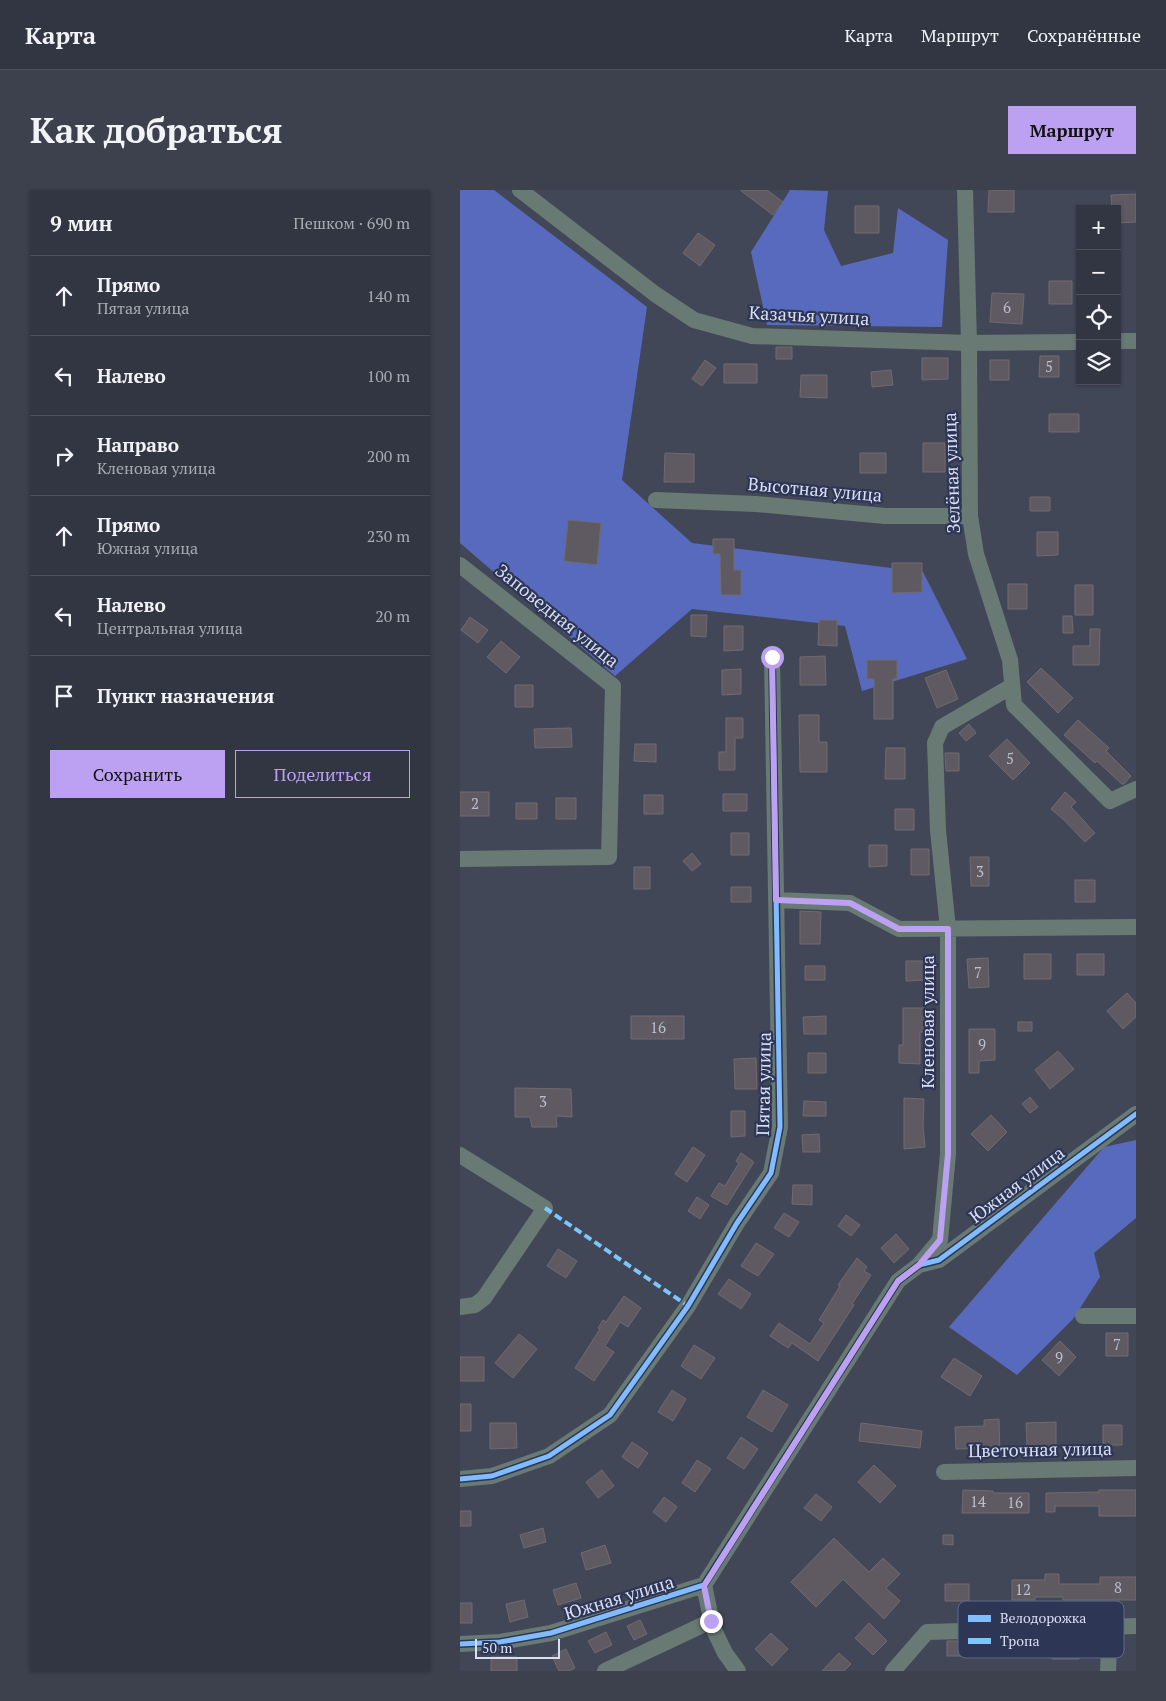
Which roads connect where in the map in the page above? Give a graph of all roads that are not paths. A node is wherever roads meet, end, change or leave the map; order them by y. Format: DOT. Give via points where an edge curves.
graph roads {
  1 [pos="520,190"];
  2 [pos="965,190"];
  3 [pos="1121,341"];
  4 [pos="1136,341"];
  5 [pos="1076,342"];
  6 [pos="969,343"];
  7 [pos="656,500"];
  8 [pos="970,516"];
  9 [pos="460,565"];
  10 [pos="772,657"];
  11 [pos="1012,686"];
  12 [pos="1136,789"];
  13 [pos="460,859"];
  14 [pos="776,900"];
  15 [pos="1136,927"];
  16 [pos="948,929"];
  17 [pos="1136,1114"];
  18 [pos="460,1154"];
  19 [pos="919,1265"];
  20 [pos="460,1307"];
  21 [pos="1083,1316"];
  22 [pos="1136,1316"];
  23 [pos="1136,1468"];
  24 [pos="944,1472"];
  25 [pos="460,1479"];
  26 [pos="704,1586"];
  27 [pos="711,1621"];
  28 [pos="958,1631"];
  29 [pos="460,1644"];
  30 [pos="1109,1658"];
  31 [pos="605,1671"];
  32 [pos="738,1671"];
  33 [pos="893,1671"];
  34 [pos="1108,1671"];
  1 -- 6 [label="street, Казачья улица" via="655,294 694,320 752,336"];
  2 -- 6 [label="street, Зелёная улица"];
  3 -- 4 [label="street"];
  5 -- 6 [label="street, Казачья улица"];
  6 -- 8 [label="street, Зелёная улица"];
  7 -- 8 [label="street, Высотная улица" via="756,504 885,516"];
  8 -- 11 [label="street, Зелёная улица" via="976,554 1010,660"];
  9 -- 13 [label="street, Заповедная улица" via="613,686 609,857"];
  10 -- 14 [label="street, Пятая улица"];
  11 -- 12 [label="street, Зелёная улица" via="1014,705 1110,801"];
  11 -- 16 [label="street, Кленовая улица" via="942,726 935,743 938,830"];
  14 -- 16 [label="street" via="850,903 899,929"];
  14 -- 25 [label="street, Пятая улица" via="780,1127 771,1173 688,1306 610,1416 549,1456 492,1476"];
  15 -- 16 [label="street"];
  16 -- 19 [label="street, Кленовая улица" via="948,1154 940,1240"];
  17 -- 19 [label="street, Южная улица" via="939,1260"];
  18 -- 20 [label="street" via="544,1208 484,1298 474,1305"];
  19 -- 26 [label="street, Южная улица" via="898,1281"];
  21 -- 22 [label="street"];
  23 -- 24 [label="street, Цветочная улица"];
  26 -- 27 [label="street"];
  26 -- 29 [label="street, Южная улица" via="551,1633 500,1642"];
  27 -- 31 [label="street"];
  27 -- 32 [label="street" via="725,1653"];
  28 -- 33 [label="street" via="927,1632"];
  30 -- 34 [label="street"];
}
